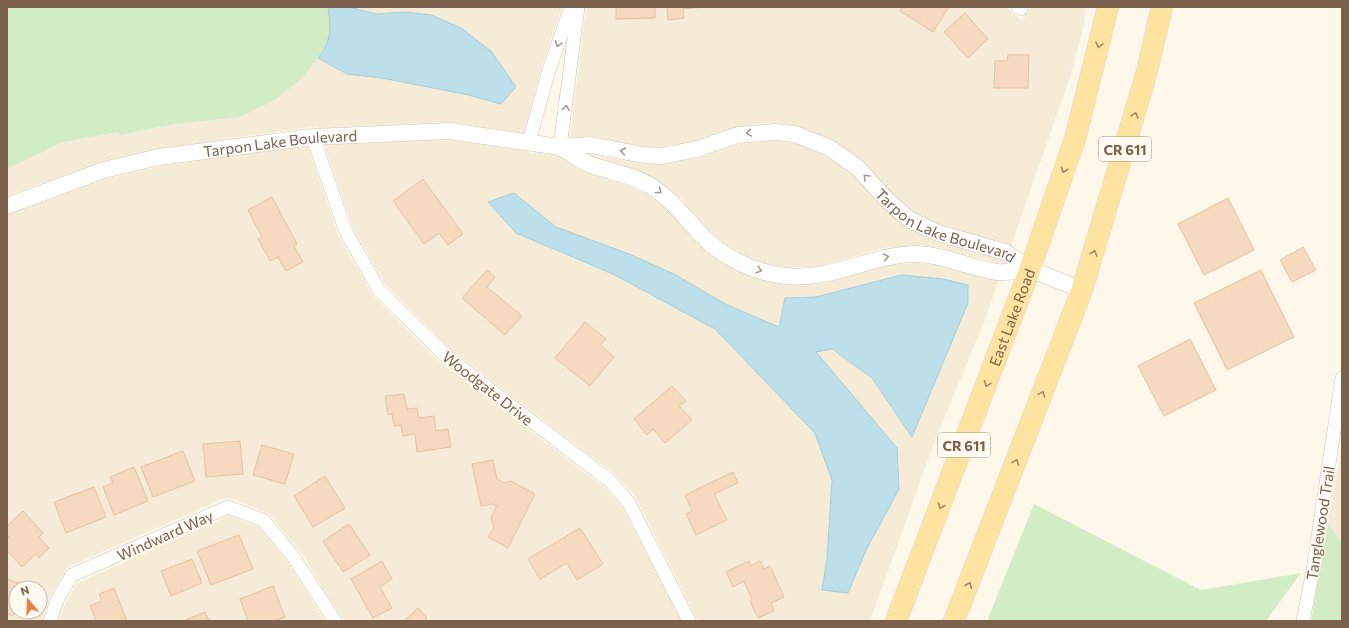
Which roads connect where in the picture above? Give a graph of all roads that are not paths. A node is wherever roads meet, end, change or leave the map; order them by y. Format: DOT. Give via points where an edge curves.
graph roads {
  1 [pos="571,7"];
  2 [pos="578,7"];
  3 [pos="1108,7"];
  4 [pos="1162,7"];
  5 [pos="313,137"];
  6 [pos="529,142"];
  7 [pos="560,147"];
  8 [pos="7,206"];
  9 [pos="1030,269"];
  10 [pos="1082,290"];
  11 [pos="1342,378"];
  12 [pos="50,621"];
  13 [pos="335,621"];
  14 [pos="689,621"];
  15 [pos="896,621"];
  16 [pos="954,621"];
  17 [pos="1303,621"];
  1 -- 6 [label="street, one-way"];
  7 -- 2 [label="street, one-way"];
  3 -- 9 [label="main road, East Lake Road / CR 611, one-way" via="1075,139"];
  10 -- 4 [label="main road, CR 611, one-way" via="1146,75"];
  5 -- 6 [label="street, Tarpon Lake Boulevard" via="449,131"];
  5 -- 8 [label="street, Tarpon Lake Boulevard" via="159,157 104,170"];
  5 -- 14 [label="street, Woodgate Drive" via="346,232 379,290 445,355 610,481 630,502"];
  6 -- 7 [label="street, Tarpon Lake Boulevard"];
  7 -- 9 [label="street, Tarpon Lake Boulevard, one-way" via="588,164 650,185 676,205 713,246 736,261 770,273 794,277 822,275 886,256 914,254 936,256 998,272"];
  9 -- 7 [label="street, Tarpon Lake Boulevard, one-way" via="1005,252 938,233 910,220 886,199 858,168 814,140 795,134 749,133 697,149 662,156 591,145"];
  9 -- 10 [label="street"];
  9 -- 15 [label="main road, East Lake Road / CR 611, one-way"];
  16 -- 10 [label="main road, CR 611, one-way"];
  11 -- 17 [label="street, Tanglewood Trail"];
  12 -- 13 [label="street, Windward Way" via="57,600 72,575 228,507 263,520 292,554"];
}
